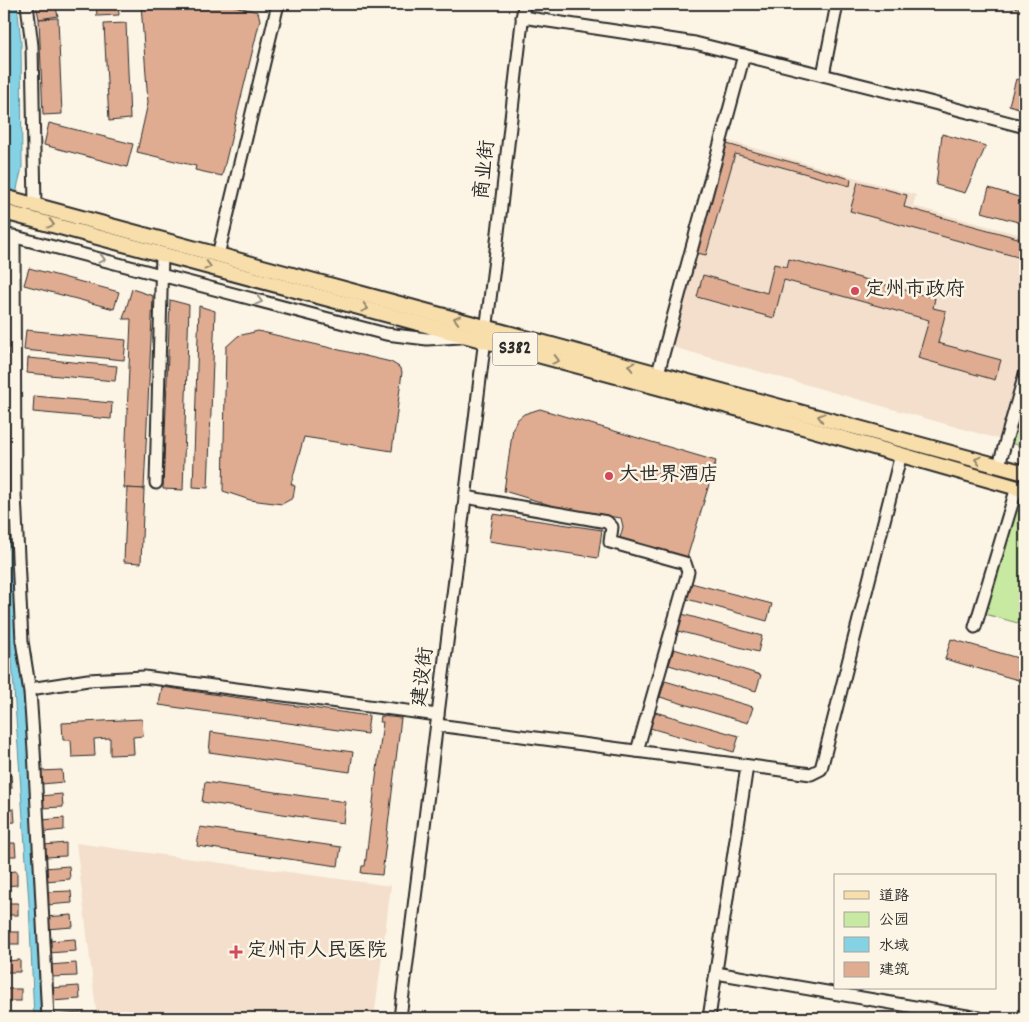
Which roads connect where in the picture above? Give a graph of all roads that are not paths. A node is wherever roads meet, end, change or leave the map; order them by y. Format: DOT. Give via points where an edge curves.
graph roads {
  1 [pos="27,4"];
  2 [pos="278,4"];
  3 [pos="524,4"];
  4 [pos="837,4"];
  5 [pos="522,17"];
  6 [pos="744,56"];
  7 [pos="824,75"];
  8 [pos="1025,127"];
  9 [pos="4,198"];
  10 [pos="35,206"];
  11 [pos="4,212"];
  12 [pos="9,235"];
  13 [pos="162,254"];
  14 [pos="218,255"];
  15 [pos="161,275"];
  16 [pos="485,334"];
  17 [pos="468,336"];
  18 [pos="658,373"];
  19 [pos="1025,374"];
  20 [pos="901,454"];
  21 [pos="999,465"];
  22 [pos="1025,472"];
  23 [pos="156,483"];
  24 [pos="1021,488"];
  25 [pos="465,497"];
  26 [pos="975,627"];
  27 [pos="30,689"];
  28 [pos="437,720"];
  29 [pos="636,751"];
  30 [pos="747,766"];
  31 [pos="716,973"];
  32 [pos="933,1014"];
  33 [pos="48,1018"];
  34 [pos="400,1018"];
  35 [pos="709,1018"];
  36 [pos="978,1018"];
  1 -- 10 [label="street" via="32,46"];
  2 -- 14 [label="street"];
  3 -- 5 [label="street, 商业街"];
  4 -- 7 [label="street"];
  5 -- 6 [label="street" via="695,43"];
  5 -- 16 [label="street, 商业街"];
  6 -- 7 [label="street"];
  6 -- 18 [label="street"];
  7 -- 8 [label="street"];
  9 -- 10 [label="main road, S382"];
  10 -- 14 [label="main road, S382"];
  11 -- 13 [label="main road, S382, one-way"];
  12 -- 15 [label="street, one-way"];
  12 -- 27 [label="street" via="15,494 22,641"];
  13 -- 15 [label="street"];
  13 -- 17 [label="main road, S382, one-way"];
  16 -- 14 [label="main road, S382, one-way"];
  15 -- 17 [label="street, one-way" via="386,334 427,339"];
  15 -- 23 [label="street"];
  16 -- 17 [label="main road, S382"];
  18 -- 16 [label="main road, S382, one-way"];
  16 -- 20 [label="main road, S382, one-way"];
  16 -- 25 [label="street, 建设街"];
  21 -- 18 [label="main road, S382, one-way"];
  19 -- 21 [label="street"];
  20 -- 24 [label="main road, S382"];
  20 -- 30 [label="street" via="821,769 811,774"];
  21 -- 22 [label="main road, S382"];
  24 -- 26 [label="street"];
  25 -- 28 [label="street, 建设街"];
  25 -- 29 [label="street" via="607,522 612,527 610,542 685,563 688,572"];
  27 -- 28 [label="street" via="88,680 144,677"];
  27 -- 33 [label="street"];
  28 -- 29 [label="street"];
  28 -- 34 [label="street, 建设街"];
  29 -- 30 [label="street"];
  30 -- 31 [label="street"];
  31 -- 32 [label="street"];
  31 -- 35 [label="street"];
  32 -- 36 [label="street"];
}
